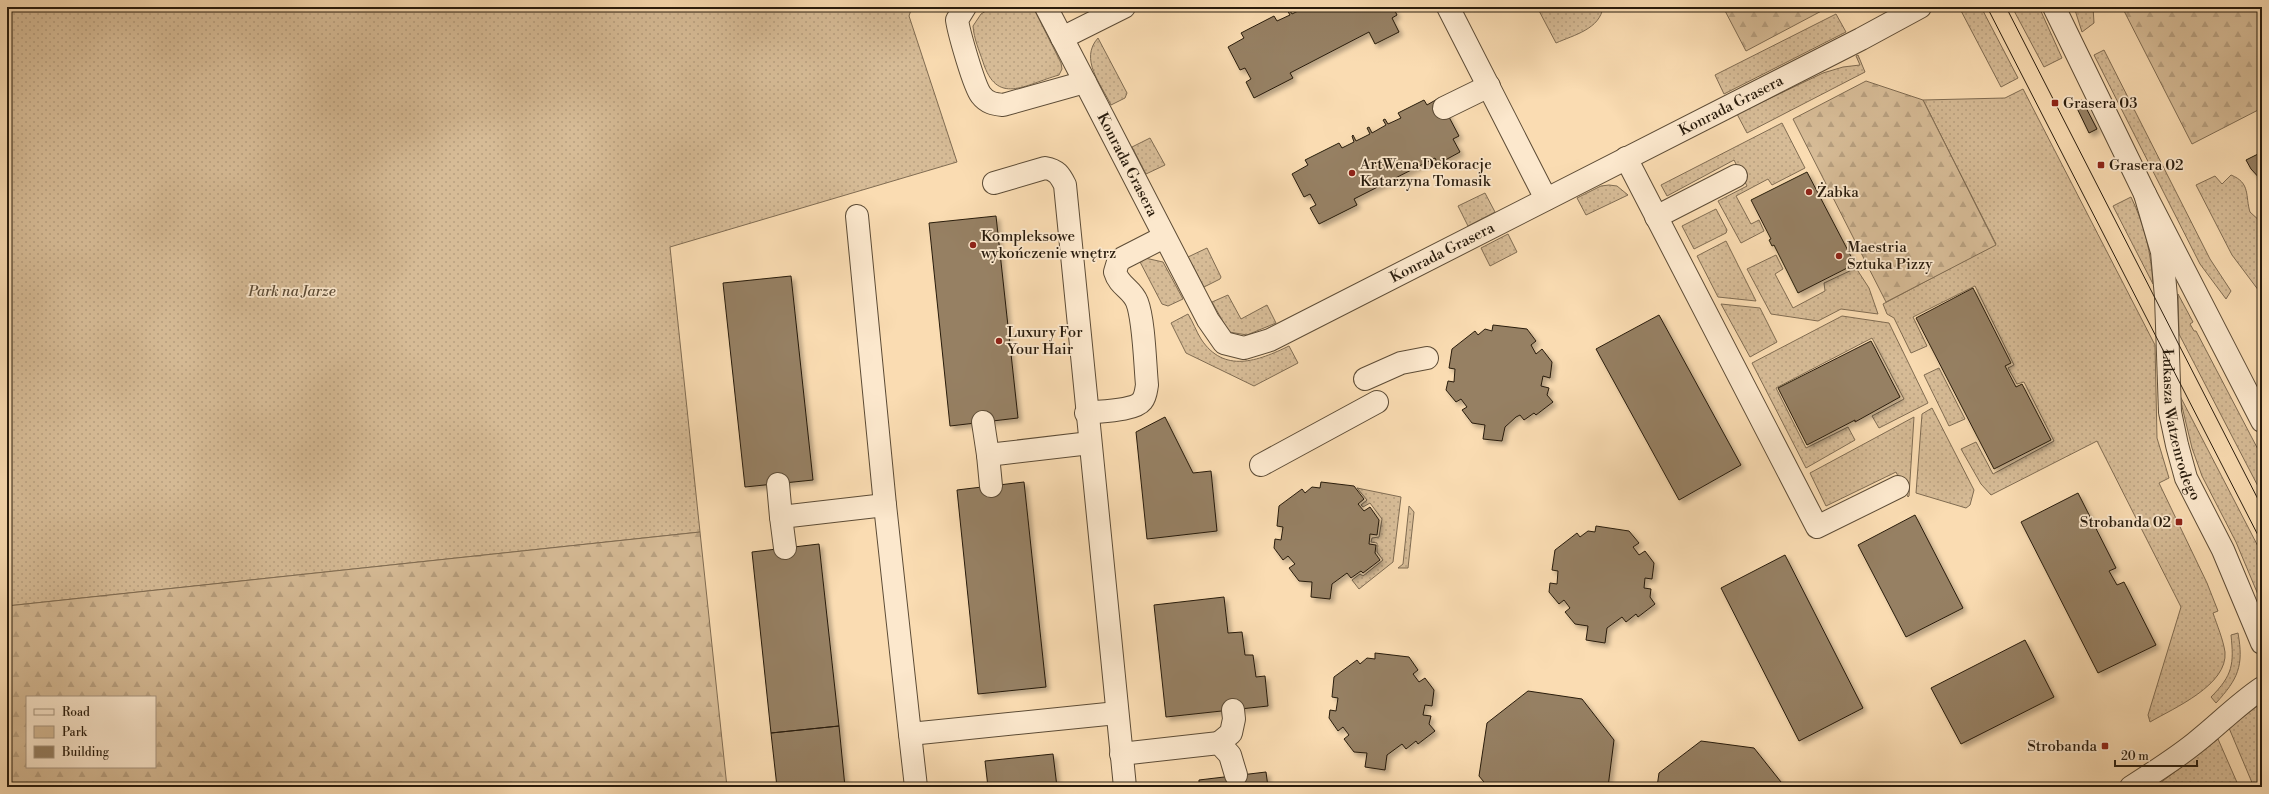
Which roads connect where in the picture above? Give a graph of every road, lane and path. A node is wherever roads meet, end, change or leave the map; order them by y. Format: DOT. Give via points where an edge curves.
graph roads {
  1 [pos="965,7"];
  2 [pos="1046,7"];
  3 [pos="1124,7"];
  4 [pos="1920,7"];
  5 [pos="2054,7"];
  6 [pos="1454,9"];
  7 [pos="1062,38"];
  8 [pos="1085,82"];
  9 [pos="1489,86"];
  10 [pos="1444,108"];
  11 [pos="1626,158"];
  12 [pos="1736,176"];
  13 [pos="994,183"];
  14 [pos="2145,194"];
  15 [pos="1546,199"];
  16 [pos="857,216"];
  17 [pos="1656,217"];
  18 [pos="1164,237"];
  19 [pos="1427,358"];
  20 [pos="1365,379"];
  21 [pos="1377,402"];
  22 [pos="1086,413"];
  23 [pos="2262,421"];
  24 [pos="983,422"];
  25 [pos="1090,443"];
  26 [pos="988,455"];
  27 [pos="1261,466"];
  28 [pos="778,484"];
  29 [pos="991,486"];
  30 [pos="1898,487"];
  31 [pos="885,505"];
  32 [pos="781,517"];
  33 [pos="785,548"];
  34 [pos="2262,643"];
  35 [pos="2262,688"];
  36 [pos="1233,710"];
  37 [pos="1117,713"];
  38 [pos="910,734"];
  39 [pos="1219,742"];
  40 [pos="1121,754"];
  41 [pos="1236,775"];
  42 [pos="916,787"];
  43 [pos="1124,787"];
  44 [pos="2131,787"];
  1 -- 8 [label="street" via="957,20 959,34 980,94 991,103 1003,105"];
  2 -- 7 [label="street, Konrada Grasera"];
  3 -- 7 [label="street"];
  4 -- 11 [label="street, Konrada Grasera"];
  5 -- 14 [label="street, Łukasza Watzenrodego"];
  6 -- 9 [label="street"];
  7 -- 8 [label="street, Konrada Grasera"];
  8 -- 18 [label="street, Konrada Grasera"];
  9 -- 10 [label="street"];
  9 -- 15 [label="street"];
  11 -- 15 [label="street, Konrada Grasera"];
  11 -- 17 [label="street"];
  12 -- 17 [label="street"];
  13 -- 22 [label="street" via="1045,168 1053,169 1061,175 1065,185"];
  14 -- 23 [label="street, Łukasza Watzenrodego"];
  14 -- 34 [label="street, Łukasza Watzenrodego" via="2162,252 2170,412 2177,445 2186,478 2223,550"];
  15 -- 18 [label="street, Konrada Grasera" via="1270,340 1244,348 1230,346 1219,338"];
  16 -- 31 [label="street"];
  17 -- 30 [label="street" via="1818,527"];
  18 -- 22 [label="street" via="1123,258 1118,262 1115,272 1122,286 1134,296 1139,310 1146,394 1133,407"];
  19 -- 20 [label="street" via="1400,363"];
  21 -- 27 [label="street"];
  22 -- 25 [label="street"];
  24 -- 26 [label="street"];
  25 -- 26 [label="street"];
  25 -- 37 [label="street"];
  26 -- 29 [label="street"];
  28 -- 32 [label="street"];
  31 -- 32 [label="street"];
  31 -- 38 [label="street"];
  32 -- 33 [label="street"];
  35 -- 44 [label="street" via="2161,769"];
  36 -- 39 [label="street" via="1231,734"];
  37 -- 38 [label="street"];
  37 -- 40 [label="street"];
  38 -- 42 [label="street"];
  39 -- 40 [label="street"];
  39 -- 41 [label="street" via="1230,755"];
  40 -- 43 [label="street"];
}
